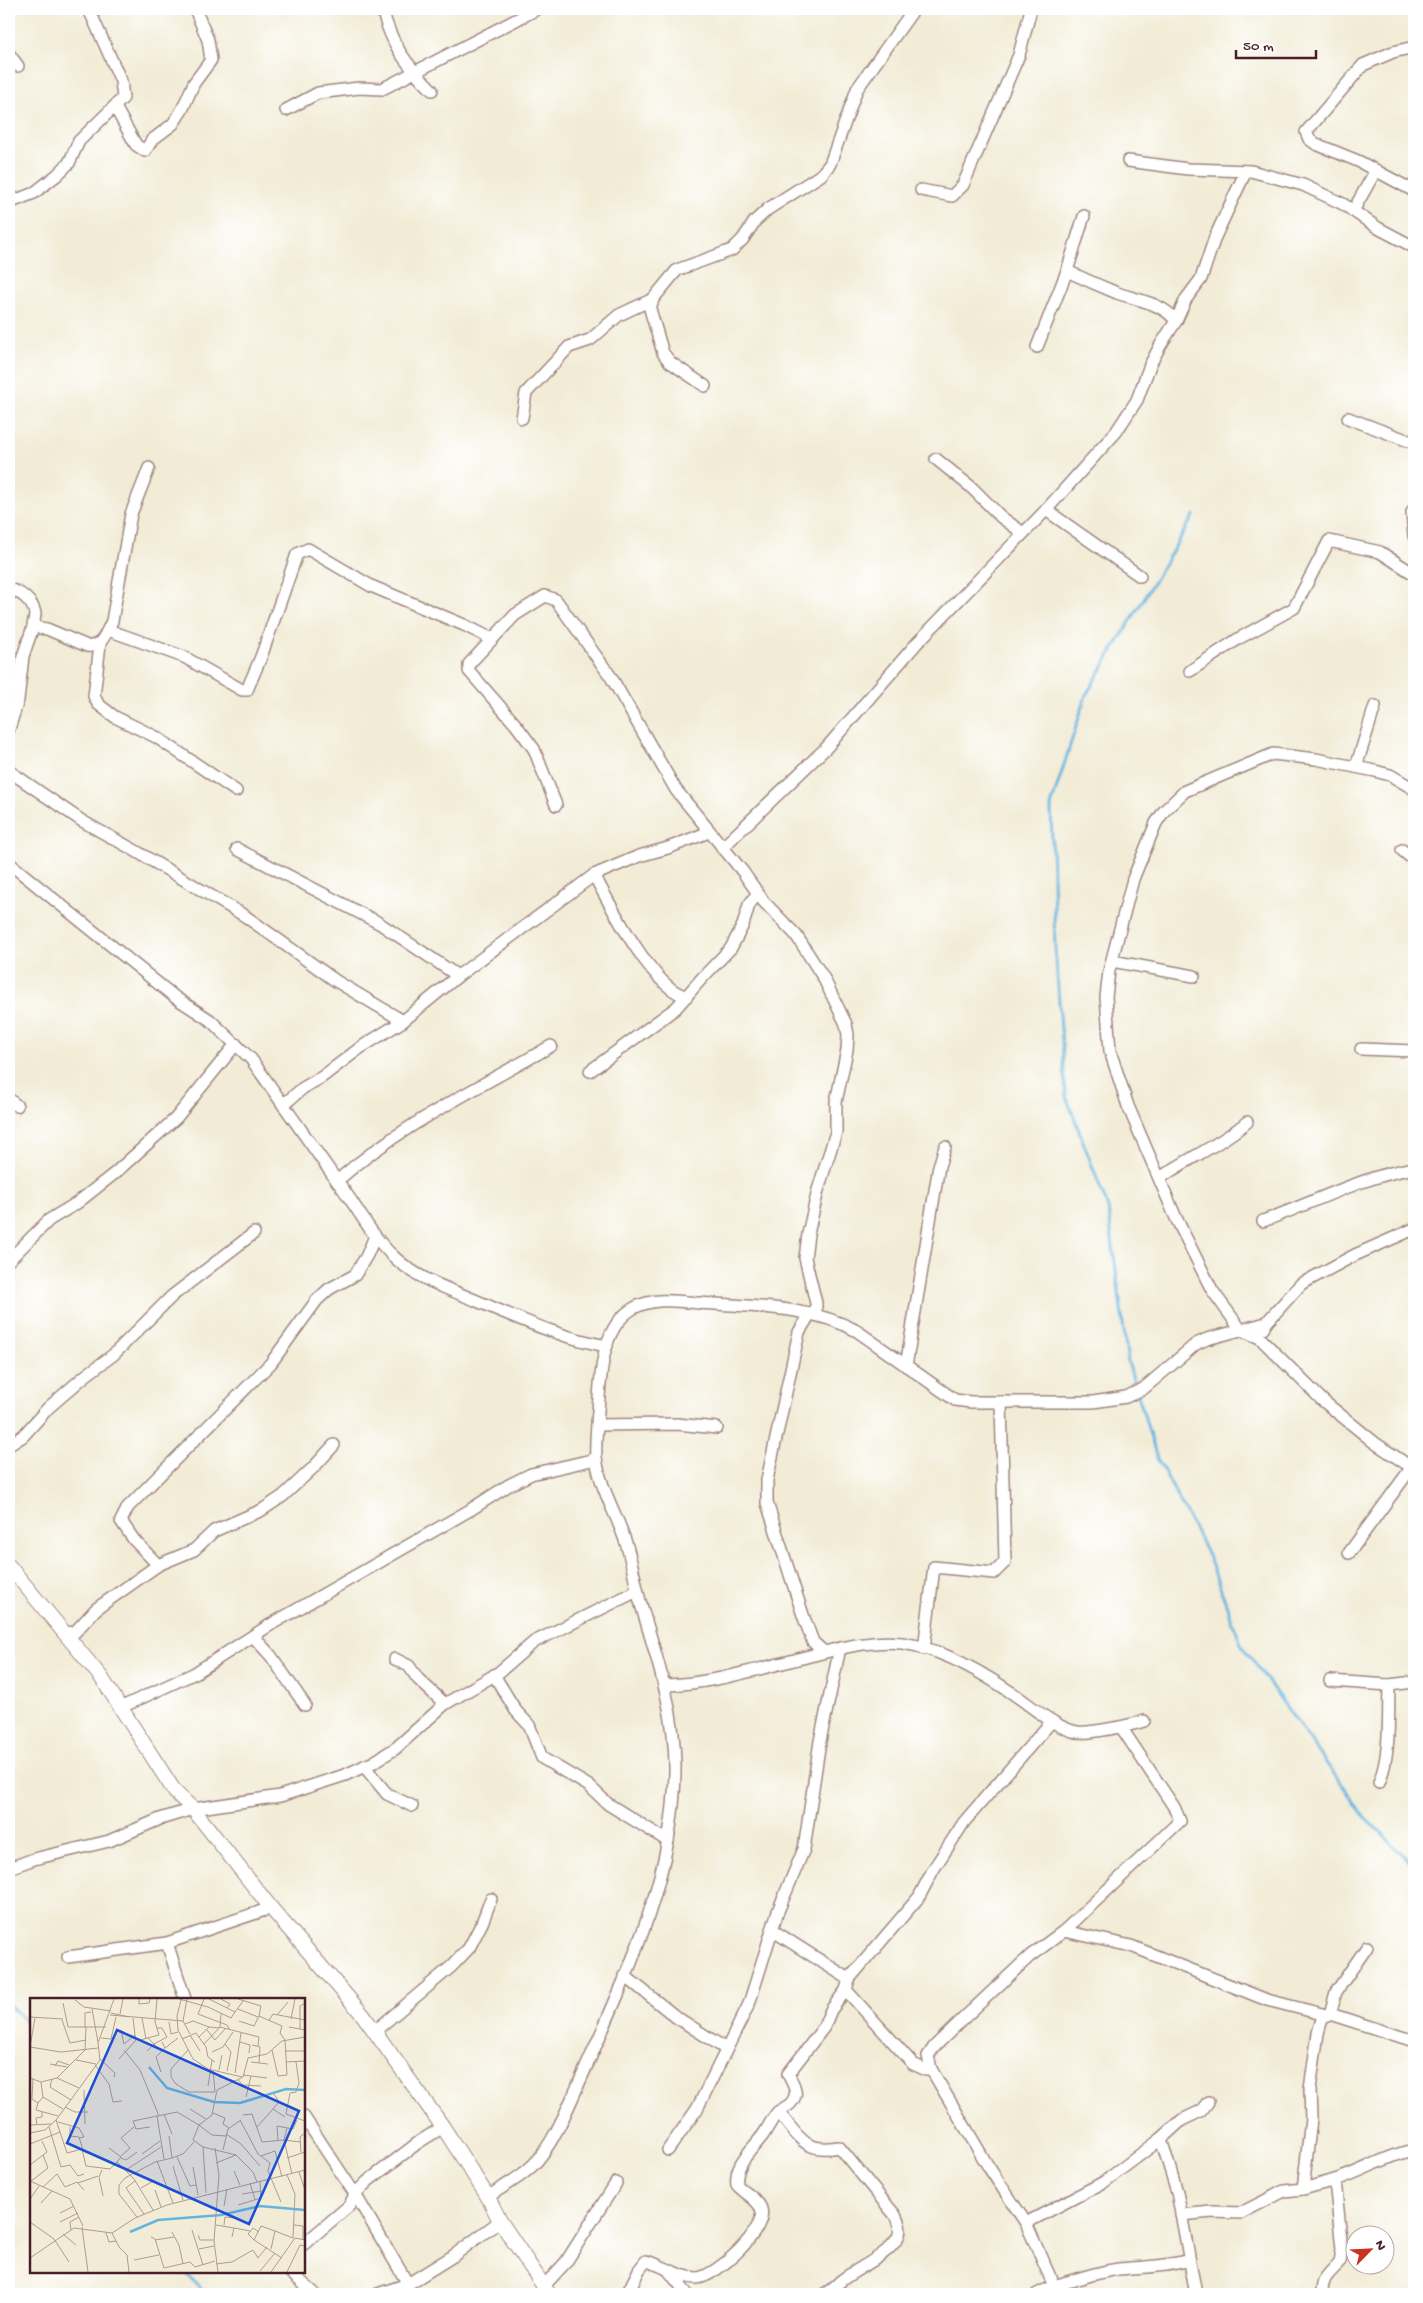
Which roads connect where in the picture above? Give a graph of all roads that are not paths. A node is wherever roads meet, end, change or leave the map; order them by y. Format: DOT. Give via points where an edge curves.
graph roads {
  1 [pos="92,9"];
  2 [pos="195,9"];
  3 [pos="382,9"];
  4 [pos="537,9"];
  5 [pos="914,9"];
  6 [pos="1031,9"];
  7 [pos="1414,47"];
  8 [pos="9,54"];
  9 [pos="18,66"];
  10 [pos="414,72"];
  11 [pos="432,90"];
  12 [pos="115,107"];
  13 [pos="286,110"];
  14 [pos="1128,161"];
  15 [pos="1376,170"];
  16 [pos="1246,171"];
  17 [pos="922,190"];
  18 [pos="1414,191"];
  19 [pos="9,203"];
  20 [pos="1353,211"];
  21 [pos="1084,216"];
  22 [pos="1414,247"];
  23 [pos="1067,271"];
  24 [pos="653,299"];
  25 [pos="1176,321"];
  26 [pos="1037,347"];
  27 [pos="705,386"];
  28 [pos="522,418"];
  29 [pos="1348,418"];
  30 [pos="1414,443"];
  31 [pos="936,459"];
  32 [pos="149,468"];
  33 [pos="1414,509"];
  34 [pos="1046,510"];
  35 [pos="1023,533"];
  36 [pos="1414,536"];
  37 [pos="1414,571"];
  38 [pos="1140,576"];
  39 [pos="9,590"];
  40 [pos="33,627"];
  41 [pos="108,630"];
  42 [pos="492,639"];
  43 [pos="100,644"];
  44 [pos="1190,671"];
  45 [pos="1375,706"];
  46 [pos="9,729"];
  47 [pos="1356,767"];
  48 [pos="9,772"];
  49 [pos="1414,789"];
  50 [pos="236,791"];
  51 [pos="556,805"];
  52 [pos="709,832"];
  53 [pos="722,848"];
  54 [pos="237,849"];
  55 [pos="1402,850"];
  56 [pos="1414,860"];
  57 [pos="9,863"];
  58 [pos="594,875"];
  59 [pos="758,894"];
  60 [pos="1112,961"];
  61 [pos="458,976"];
  62 [pos="1194,976"];
  63 [pos="687,996"];
  64 [pos="403,1021"];
  65 [pos="236,1044"];
  66 [pos="552,1046"];
  67 [pos="1361,1049"];
  68 [pos="1414,1052"];
  69 [pos="590,1071"];
  70 [pos="283,1105"];
  71 [pos="1248,1122"];
  72 [pos="944,1147"];
  73 [pos="1414,1168"];
  74 [pos="1160,1178"];
  75 [pos="337,1181"];
  76 [pos="1263,1220"];
  77 [pos="1414,1228"];
  78 [pos="254,1233"];
  79 [pos="375,1236"];
  80 [pos="9,1260"];
  81 [pos="813,1315"];
  82 [pos="1266,1322"];
  83 [pos="1241,1330"];
  84 [pos="1260,1338"];
  85 [pos="607,1346"];
  86 [pos="906,1366"];
  87 [pos="1000,1402"];
  88 [pos="597,1425"];
  89 [pos="717,1428"];
  90 [pos="9,1445"];
  91 [pos="334,1445"];
  92 [pos="596,1459"];
  93 [pos="1413,1468"];
  94 [pos="1349,1553"];
  95 [pos="158,1565"];
  96 [pos="9,1566"];
  97 [pos="637,1590"];
  98 [pos="65,1633"];
  99 [pos="252,1636"];
  100 [pos="840,1648"];
  101 [pos="924,1649"];
  102 [pos="824,1652"];
  103 [pos="395,1658"];
  104 [pos="494,1675"];
  105 [pos="1330,1681"];
  106 [pos="1414,1682"];
  107 [pos="664,1685"];
  108 [pos="1389,1685"];
  109 [pos="445,1704"];
  110 [pos="305,1705"];
  111 [pos="122,1707"];
  112 [pos="1052,1721"];
  113 [pos="1144,1721"];
  114 [pos="1121,1727"];
  115 [pos="364,1766"];
  116 [pos="1379,1783"];
  117 [pos="412,1806"];
  118 [pos="193,1809"];
  119 [pos="668,1841"];
  120 [pos="9,1868"];
  121 [pos="491,1899"];
  122 [pos="271,1908"];
  123 [pos="772,1930"];
  124 [pos="1064,1931"];
  125 [pos="167,1943"];
  126 [pos="1367,1947"];
  127 [pos="68,1957"];
  128 [pos="625,1976"];
  129 [pos="848,1985"];
  130 [pos="184,1998"];
  131 [pos="1328,2015"];
  132 [pos="376,2031"];
  133 [pos="1414,2041"];
  134 [pos="726,2049"];
  135 [pos="931,2069"];
  136 [pos="1208,2102"];
  137 [pos="778,2112"];
  138 [pos="305,2119"];
  139 [pos="443,2127"];
  140 [pos="1161,2139"];
  141 [pos="668,2150"];
  142 [pos="1414,2150"];
  143 [pos="1335,2180"];
  144 [pos="616,2183"];
  145 [pos="1303,2189"];
  146 [pos="355,2194"];
  147 [pos="488,2197"];
  148 [pos="1181,2215"];
  149 [pos="500,2221"];
  150 [pos="1026,2223"];
  151 [pos="305,2243"];
  152 [pos="1189,2260"];
  153 [pos="668,2270"];
  154 [pos="291,2273"];
  155 [pos="408,2284"];
  156 [pos="1057,2290"];
  157 [pos="546,2291"];
  158 [pos="315,2294"];
  159 [pos="378,2294"];
  160 [pos="627,2294"];
  161 [pos="688,2294"];
  162 [pos="824,2294"];
  163 [pos="1037,2294"];
  164 [pos="1196,2294"];
  165 [pos="1322,2294"];
  1 -- 12 [label="street" via="91,14 120,81 123,98"];
  2 -- 12 [label="street" via="208,40 211,60 194,82 173,124 152,140 146,151 136,144"];
  3 -- 10 [label="street" via="400,56"];
  4 -- 10 [label="street"];
  5 -- 24 [label="street" via="857,89 830,164 820,176 768,210 732,250 677,270"];
  6 -- 17 [label="street" via="1019,55 963,185 952,196"];
  7 -- 15 [label="street" via="1393,52 1363,66 1306,132 1316,144"];
  8 -- 9 [label="street"];
  10 -- 11 [label="street"];
  10 -- 13 [label="street" via="382,90 359,88 318,93"];
  12 -- 19 [label="street" via="79,141 69,163 57,175 34,193"];
  14 -- 16 [label="street" via="1188,169"];
  15 -- 18 [label="street"];
  15 -- 20 [label="street"];
  16 -- 20 [label="street" via="1303,185"];
  16 -- 25 [label="street" via="1215,237 1201,280 1186,299"];
  20 -- 22 [label="street"];
  21 -- 23 [label="street"];
  23 -- 25 [label="street" via="1160,308"];
  23 -- 26 [label="street"];
  24 -- 27 [label="street" via="650,309 663,353 670,362"];
  24 -- 28 [label="street" via="620,316 590,340 569,347 526,393"];
  25 -- 34 [label="street" via="1150,365 1137,400 1116,432"];
  29 -- 30 [label="street"];
  31 -- 35 [label="street"];
  32 -- 41 [label="street" via="131,514"];
  33 -- 36 [label="street"];
  34 -- 35 [label="street"];
  34 -- 38 [label="street"];
  35 -- 53 [label="street" via="916,643 827,747"];
  37 -- 44 [label="street" via="1380,552 1329,541 1294,608 1238,639"];
  39 -- 40 [label="street" via="29,600 35,614"];
  40 -- 43 [label="street" via="47,629 87,646"];
  40 -- 46 [label="street" via="23,656 18,700"];
  41 -- 42 [label="street" via="184,657 247,690 297,554 308,549 371,586"];
  41 -- 43 [label="street"];
  42 -- 51 [label="street" via="469,664 469,671 534,749"];
  42 -- 52 [label="street" via="515,615 545,596 556,600 611,677 676,790"];
  43 -- 50 [label="street" via="94,696 98,704 115,717 156,737"];
  45 -- 47 [label="street"];
  47 -- 49 [label="street" via="1390,775"];
  47 -- 60 [label="street" via="1273,754 1185,791 1164,811 1150,833 1133,879"];
  48 -- 64 [label="street" via="82,821 245,916 336,981"];
  52 -- 53 [label="street"];
  52 -- 58 [label="street"];
  53 -- 59 [label="street"];
  54 -- 61 [label="street" via="379,923"];
  55 -- 56 [label="street"];
  57 -- 65 [label="street" via="176,998 210,1020"];
  58 -- 61 [label="street"];
  58 -- 63 [label="street" via="629,939 668,986"];
  59 -- 63 [label="street" via="749,905 731,948"];
  59 -- 81 [label="street" via="796,935 836,1004 848,1035 836,1102 836,1132 808,1234 805,1258 816,1303"];
  60 -- 62 [label="street"];
  60 -- 74 [label="street" via="1106,998 1110,1051 1128,1106"];
  61 -- 64 [label="street"];
  63 -- 69 [label="street" via="668,1016"];
  64 -- 70 [label="street" via="302,1088"];
  65 -- 70 [label="street" via="251,1059"];
  65 -- 80 [label="street" via="176,1118 115,1173 49,1220"];
  66 -- 75 [label="street" via="413,1124"];
  67 -- 68 [label="street"];
  70 -- 75 [label="street"];
  71 -- 74 [label="street" via="1225,1140"];
  72 -- 86 [label="street"];
  73 -- 76 [label="street" via="1330,1193 1295,1210"];
  74 -- 83 [label="street" via="1212,1290"];
  75 -- 79 [label="street"];
  77 -- 82 [label="street" via="1301,1284"];
  78 -- 90 [label="street" via="172,1296 113,1355"];
  79 -- 85 [label="street" via="394,1258 427,1280 524,1322"];
  79 -- 95 [label="street" via="355,1275 329,1288 317,1300 271,1363 128,1507 121,1521"];
  81 -- 85 [label="street" via="682,1301 648,1302 623,1316"];
  81 -- 86 [label="street" via="857,1330"];
  81 -- 102 [label="street" via="799,1332 767,1480 767,1503 813,1642"];
  82 -- 83 [label="street"];
  82 -- 84 [label="street"];
  83 -- 84 [label="street"];
  83 -- 87 [label="street" via="1196,1344 1143,1389 1126,1397 1093,1402"];
  84 -- 93 [label="street" via="1322,1400"];
  85 -- 88 [label="street"];
  86 -- 87 [label="street" via="955,1400"];
  87 -- 101 [label="street" via="1004,1562 994,1573 934,1567"];
  88 -- 89 [label="street" via="677,1424"];
  88 -- 92 [label="street"];
  91 -- 95 [label="street" via="283,1496 262,1510 214,1532 194,1550"];
  92 -- 97 [label="street" via="610,1507 627,1545"];
  92 -- 99 [label="street" via="531,1474 509,1485"];
  93 -- 94 [label="street"];
  95 -- 98 [label="street" via="96,1609 74,1632"];
  96 -- 98 [label="street"];
  97 -- 104 [label="street" via="540,1638"];
  97 -- 107 [label="street"];
  98 -- 111 [label="street"];
  99 -- 110 [label="street" via="271,1656"];
  99 -- 111 [label="street" via="196,1673"];
  100 -- 101 [label="street" via="902,1643"];
  100 -- 102 [label="street"];
  100 -- 123 [label="street" via="820,1741 804,1849"];
  101 -- 112 [label="street" via="974,1670"];
  102 -- 107 [label="street" via="718,1679"];
  103 -- 109 [label="street" via="409,1666"];
  104 -- 109 [label="street"];
  104 -- 119 [label="street" via="516,1711 529,1725 542,1758"];
  105 -- 108 [label="street"];
  106 -- 108 [label="street"];
  107 -- 119 [label="street" via="674,1739 675,1772"];
  108 -- 116 [label="street" via="1385,1769"];
  109 -- 115 [label="street" via="396,1748"];
  111 -- 118 [label="street" via="176,1792"];
  112 -- 114 [label="street" via="1077,1732"];
  112 -- 129 [label="street" via="964,1822 919,1897"];
  113 -- 114 [label="street"];
  114 -- 124 [label="street" via="1180,1821"];
  115 -- 117 [label="street" via="387,1794"];
  115 -- 118 [label="street" via="280,1796"];
  118 -- 120 [label="street" via="109,1841"];
  118 -- 122 [label="street"];
  119 -- 128 [label="street" via="653,1900"];
  121 -- 132 [label="street" via="469,1948"];
  122 -- 125 [label="street"];
  122 -- 132 [label="street"];
  123 -- 129 [label="street"];
  123 -- 134 [label="street" via="749,2004"];
  124 -- 131 [label="street" via="1131,1946 1267,2000"];
  124 -- 135 [label="street" via="1030,1956 934,2047 928,2056"];
  125 -- 127 [label="street"];
  125 -- 130 [label="street"];
  126 -- 131 [label="street" via="1336,1992"];
  128 -- 134 [label="street" via="684,2023"];
  128 -- 147 [label="street" via="572,2099 547,2146 533,2166"];
  129 -- 135 [label="street" via="913,2064"];
  129 -- 137 [label="street" via="831,2010 824,2028 788,2074 794,2096 789,2106"];
  131 -- 133 [label="street"];
  131 -- 145 [label="street" via="1322,2019 1318,2033 1311,2080 1311,2119"];
  132 -- 139 [label="street"];
  134 -- 141 [label="street" via="697,2109"];
  135 -- 150 [label="street"];
  136 -- 140 [label="street" via="1201,2111 1182,2120"];
  137 -- 153 [label="street" via="738,2168 736,2177 737,2185 762,2210 763,2218 753,2234 732,2256 702,2277 680,2276"];
  137 -- 162 [label="street" via="808,2146 821,2150 839,2147 900,2225 898,2237 878,2258"];
  138 -- 146 [label="street"];
  139 -- 146 [label="street" via="419,2142"];
  139 -- 147 [label="street"];
  140 -- 148 [label="street"];
  140 -- 150 [label="street" via="1104,2182"];
  142 -- 143 [label="street"];
  143 -- 145 [label="street"];
  143 -- 165 [label="street" via="1342,2250 1340,2262 1326,2274"];
  144 -- 157 [label="street"];
  145 -- 148 [label="street" via="1284,2191 1241,2213"];
  146 -- 151 [label="street" via="350,2205"];
  146 -- 155 [label="street"];
  147 -- 149 [label="street"];
  148 -- 152 [label="street"];
  149 -- 155 [label="street"];
  149 -- 157 [label="street"];
  150 -- 156 [label="street"];
  152 -- 156 [label="street" via="1091,2275"];
  152 -- 164 [label="street"];
  153 -- 160 [label="street" via="646,2261"];
  153 -- 161 [label="street"];
  154 -- 158 [label="street"];
  155 -- 159 [label="street"];
  156 -- 163 [label="street"];
}
